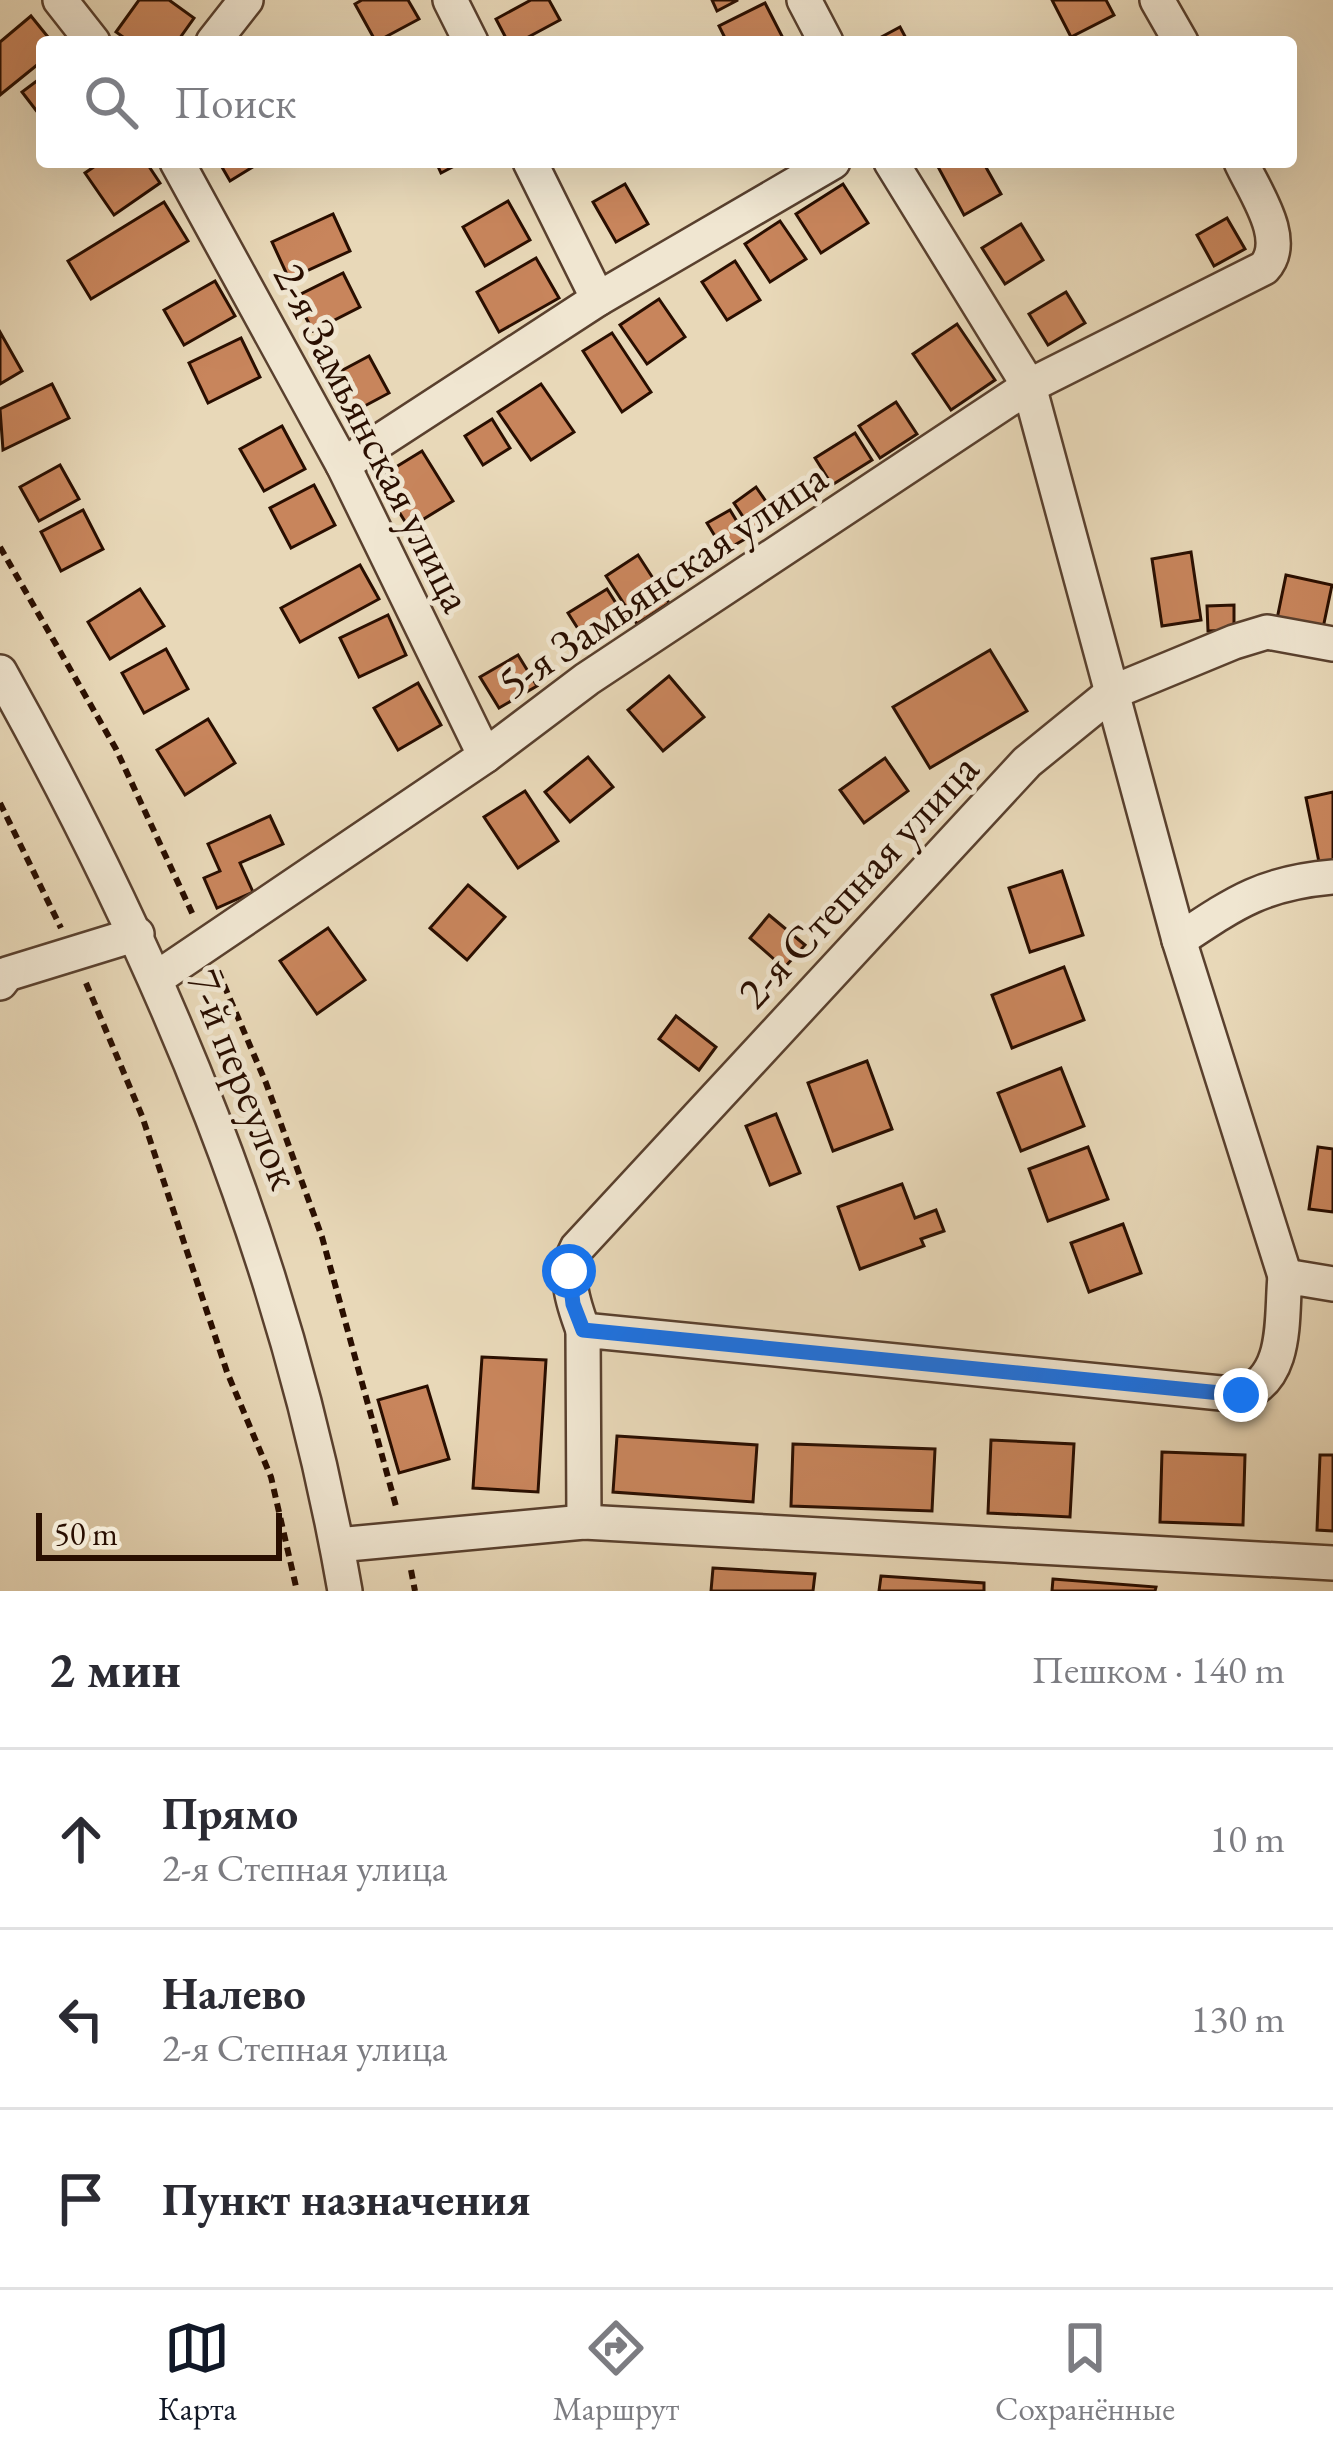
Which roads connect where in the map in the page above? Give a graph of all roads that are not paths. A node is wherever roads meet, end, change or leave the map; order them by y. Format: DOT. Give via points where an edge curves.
graph roads {
  1 [pos="60,0"];
  2 [pos="246,0"];
  3 [pos="450,0"];
  4 [pos="804,0"];
  5 [pos="1157,0"];
  6 [pos="88,36"];
  7 [pos="218,36"];
  8 [pos="468,36"];
  9 [pos="823,36"];
  10 [pos="1177,36"];
  11 [pos="180,168"];
  12 [pos="533,168"];
  13 [pos="823,168"];
  14 [pos="895,168"];
  15 [pos="1244,168"];
  16 [pos="598,298"];
  17 [pos="1029,386"];
  18 [pos="343,465"];
  19 [pos="1333,644"];
  20 [pos="0,672"];
  21 [pos="1113,692"];
  22 [pos="485,756"];
  23 [pos="1333,877"];
  24 [pos="137,934"];
  25 [pos="1178,940"];
  26 [pos="157,979"];
  27 [pos="0,983"];
  28 [pos="1285,1276"];
  29 [pos="1333,1284"];
  30 [pos="583,1330"];
  31 [pos="584,1522"];
  32 [pos="338,1545"];
  33 [pos="1333,1563"];
  34 [pos="346,1591"];
  1 -- 6 [label="street"];
  2 -- 7 [label="street"];
  3 -- 8 [label="street"];
  4 -- 9 [label="street"];
  5 -- 10 [label="street"];
  11 -- 18 [label="street, 2-я Замьянская улица"];
  12 -- 16 [label="street"];
  13 -- 16 [label="street"];
  14 -- 17 [label="street"];
  15 -- 17 [label="street, 5-я Замьянская улица" via="1270,225 1274,247 1264,268"];
  16 -- 18 [label="street"];
  17 -- 21 [label="street"];
  17 -- 22 [label="street, 5-я Замьянская улица" via="587,679"];
  18 -- 22 [label="street, 2-я Замьянская улица"];
  19 -- 21 [label="street, 2-я Степная улица" via="1267,632"];
  20 -- 24 [label="street, 7-й переулок"];
  21 -- 25 [label="street"];
  21 -- 30 [label="street, 2-я Степная улица" via="1027,762 577,1248 569,1271"];
  22 -- 26 [label="street, 5-я Замьянская улица"];
  23 -- 25 [label="street" via="1261,890"];
  24 -- 26 [label="street, 7-й переулок"];
  24 -- 27 [label="street"];
  25 -- 28 [label="street"];
  26 -- 32 [label="street, 7-й переулок" via="254,1224"];
  28 -- 29 [label="street"];
  28 -- 30 [label="street" via="1276,1364 1265,1382 1241,1395"];
  30 -- 31 [label="street, 2-я Степная улица"];
  31 -- 32 [label="street"];
  31 -- 33 [label="street"];
  32 -- 34 [label="street, 7-й переулок"];
}
